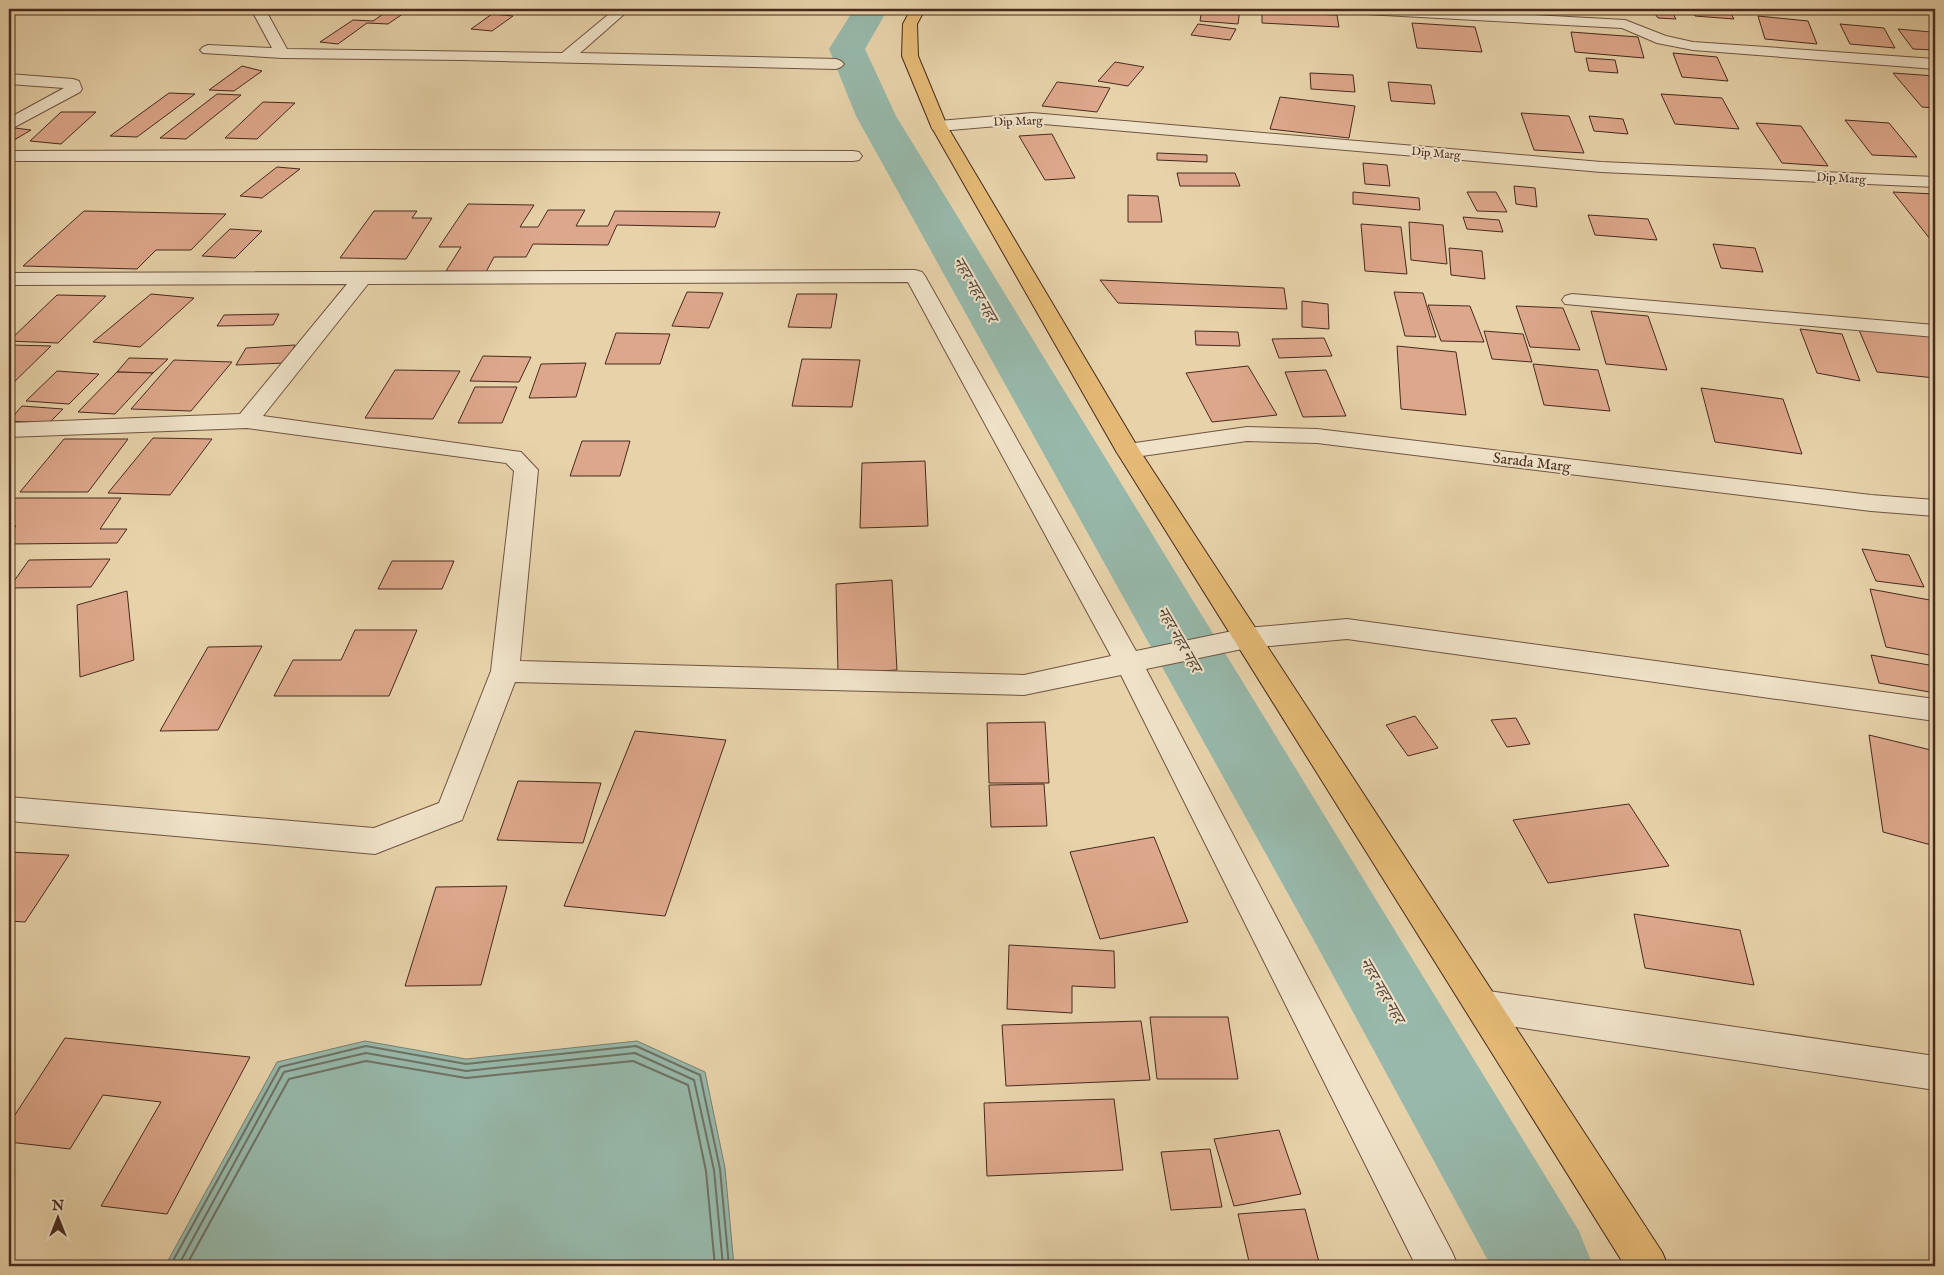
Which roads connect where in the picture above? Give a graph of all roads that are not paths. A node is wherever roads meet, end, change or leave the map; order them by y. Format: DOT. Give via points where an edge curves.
graph roads {
  1 [pos="258,9"];
  2 [pos="623,9"];
  3 [pos="918,9"];
  4 [pos="1347,9"];
  5 [pos="208,50"];
  6 [pos="282,54"];
  7 [pos="566,58"];
  8 [pos="836,64"];
  9 [pos="1935,64"];
  10 [pos="9,79"];
  11 [pos="9,125"];
  12 [pos="939,126"];
  13 [pos="9,156"];
  14 [pos="853,156"];
  15 [pos="1935,182"];
  16 [pos="363,277"];
  17 [pos="9,279"];
  18 [pos="1572,300"];
  19 [pos="1935,332"];
  20 [pos="247,421"];
  21 [pos="9,430"];
  22 [pos="1128,452"];
  23 [pos="1935,508"];
  24 [pos="1234,640"];
  25 [pos="1137,662"];
  26 [pos="505,671"];
  27 [pos="1935,710"];
  28 [pos="9,808"];
  29 [pos="1482,1006"];
  30 [pos="1935,1073"];
  31 [pos="1438,1266"];
  32 [pos="1648,1266"];
  1 -- 6 [label="street"];
  2 -- 7 [label="street"];
  3 -- 12 [label="main road" via="910,24 910,56"];
  4 -- 9 [label="street" via="1625,24 1662,40 1693,46"];
  5 -- 6 [label="street"];
  6 -- 7 [label="street"];
  7 -- 8 [label="street"];
  10 -- 11 [label="street" via="73,84 74,89"];
  12 -- 15 [label="street, Dip Marg" via="1032,118 1601,167"];
  12 -- 22 [label="main road"];
  13 -- 14 [label="street"];
  16 -- 17 [label="street"];
  16 -- 20 [label="street"];
  16 -- 25 [label="street" via="915,276"];
  18 -- 19 [label="street"];
  20 -- 21 [label="street"];
  20 -- 26 [label="street" via="513,457 526,470"];
  22 -- 23 [label="street, Sarada Marg" via="1247,434 1317,436"];
  22 -- 24 [label="main road"];
  24 -- 25 [label="street"];
  24 -- 27 [label="street" via="1347,629"];
  24 -- 29 [label="main road"];
  25 -- 26 [label="street" via="1024,685"];
  25 -- 31 [label="street"];
  26 -- 28 [label="street" via="451,810 375,840"];
  29 -- 30 [label="street"];
  29 -- 32 [label="main road"];
}
